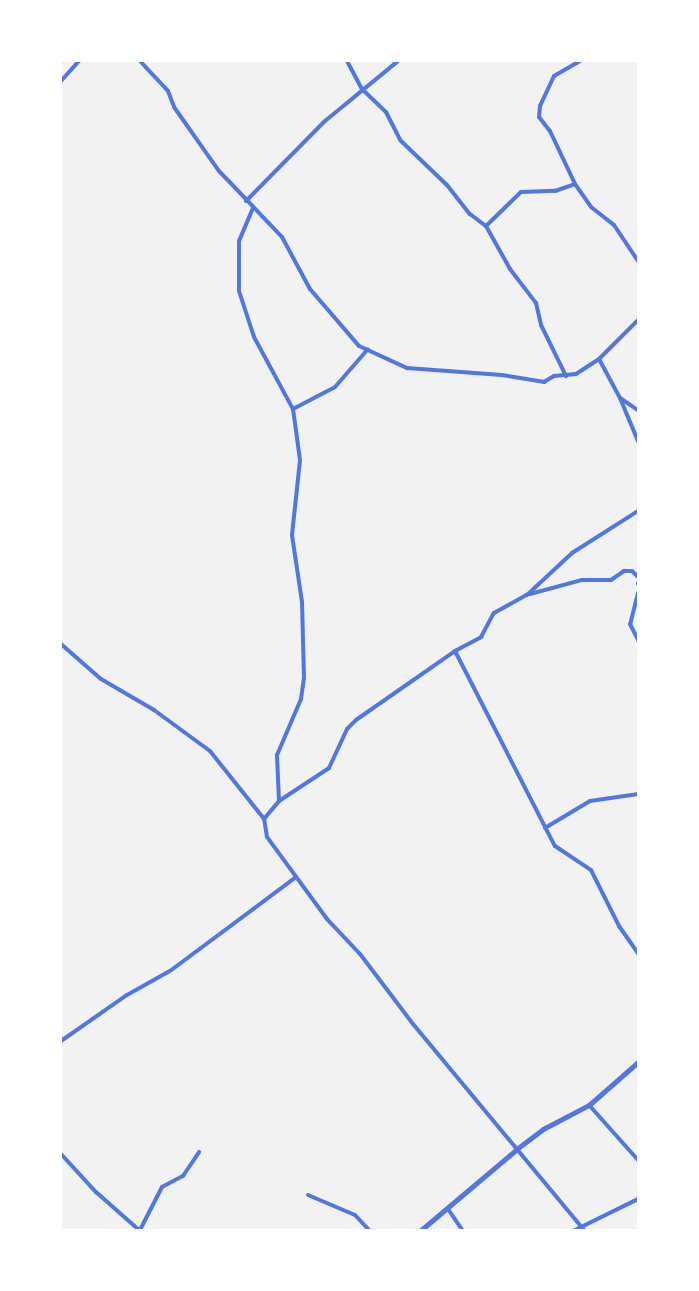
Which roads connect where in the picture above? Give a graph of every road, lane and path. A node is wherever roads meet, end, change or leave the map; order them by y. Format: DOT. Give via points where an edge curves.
graph roads {
  1 [pos="79,61"];
  2 [pos="140,61"];
  3 [pos="347,61"];
  4 [pos="398,61"];
  5 [pos="580,61"];
  6 [pos="61,81"];
  7 [pos="362,89"];
  8 [pos="575,184"];
  9 [pos="246,201"];
  10 [pos="253,208"];
  11 [pos="486,226"];
  12 [pos="638,261"];
  13 [pos="638,320"];
  14 [pos="368,350"];
  15 [pos="599,359"];
  16 [pos="566,376"];
  17 [pos="620,398"];
  18 [pos="292,409"];
  19 [pos="638,410"];
  20 [pos="638,441"];
  21 [pos="638,511"];
  22 [pos="638,577"];
  23 [pos="528,594"];
  24 [pos="638,594"];
  25 [pos="638,640"];
  26 [pos="61,644"];
  27 [pos="455,651"];
  28 [pos="638,794"];
  29 [pos="279,801"];
  30 [pos="264,818"];
  31 [pos="545,828"];
  32 [pos="296,877"];
  33 [pos="638,953"];
  34 [pos="61,1041"];
  35 [pos="638,1062"];
  36 [pos="589,1105"];
  37 [pos="518,1148"];
  38 [pos="199,1152"];
  39 [pos="61,1154"];
  40 [pos="638,1160"];
  41 [pos="308,1196"];
  42 [pos="638,1199"];
  43 [pos="448,1209"];
  44 [pos="582,1228"];
  45 [pos="140,1230"];
  46 [pos="369,1230"];
  47 [pos="422,1230"];
  48 [pos="462,1230"];
  49 [pos="575,1230"];
  1 -- 6 [label="street"];
  2 -- 9 [label="street" via="168,91 174,107 219,171"];
  3 -- 7 [label="street"];
  4 -- 7 [label="street"];
  5 -- 8 [label="street" via="554,76 540,106 539,117 564,156"];
  7 -- 9 [label="street" via="302,143"];
  7 -- 11 [label="street" via="386,112 400,140 452,190 470,214"];
  8 -- 11 [label="street" via="556,191 521,192"];
  8 -- 12 [label="street" via="594,211 614,225"];
  9 -- 10 [label="street"];
  10 -- 14 [label="street" via="289,247 310,289 331,310 351,339"];
  10 -- 18 [label="street" via="239,241 239,291 254,337"];
  11 -- 16 [label="street" via="510,269 536,303 541,325"];
  13 -- 15 [label="street"];
  14 -- 16 [label="street" via="407,368 432,372 502,374 544,382 554,376"];
  14 -- 18 [label="street" via="324,395 296,404"];
  15 -- 16 [label="street" via="576,374"];
  15 -- 17 [label="street"];
  17 -- 19 [label="street"];
  17 -- 20 [label="street"];
  18 -- 29 [label="street" via="300,460 292,535 302,602 304,678 301,699 277,755"];
  21 -- 23 [label="street" via="572,553"];
  22 -- 23 [label="street" via="632,571 624,571 611,580 582,580"];
  23 -- 27 [label="street" via="494,613 481,637"];
  24 -- 25 [label="street" via="630,624"];
  26 -- 30 [label="street" via="101,679 154,710 210,751"];
  27 -- 29 [label="street" via="356,720 347,729 329,768"];
  27 -- 31 [label="street"];
  28 -- 31 [label="street" via="590,801"];
  29 -- 30 [label="street"];
  30 -- 32 [label="street" via="267,837"];
  31 -- 33 [label="street" via="555,846 591,870 619,926"];
  32 -- 34 [label="street" via="170,971 127,995"];
  32 -- 37 [label="street" via="413,1024"];
  35 -- 36 [label="street"];
  36 -- 37 [label="street" via="543,1129"];
  36 -- 40 [label="street"];
  37 -- 43 [label="street"];
  37 -- 44 [label="street"];
  38 -- 45 [label="street" via="183,1176 162,1187"];
  39 -- 45 [label="street" via="96,1192"];
  41 -- 46 [label="street" via="355,1215"];
  42 -- 44 [label="street"];
  43 -- 47 [label="street"];
  43 -- 48 [label="street"];
  44 -- 49 [label="street"];
}
